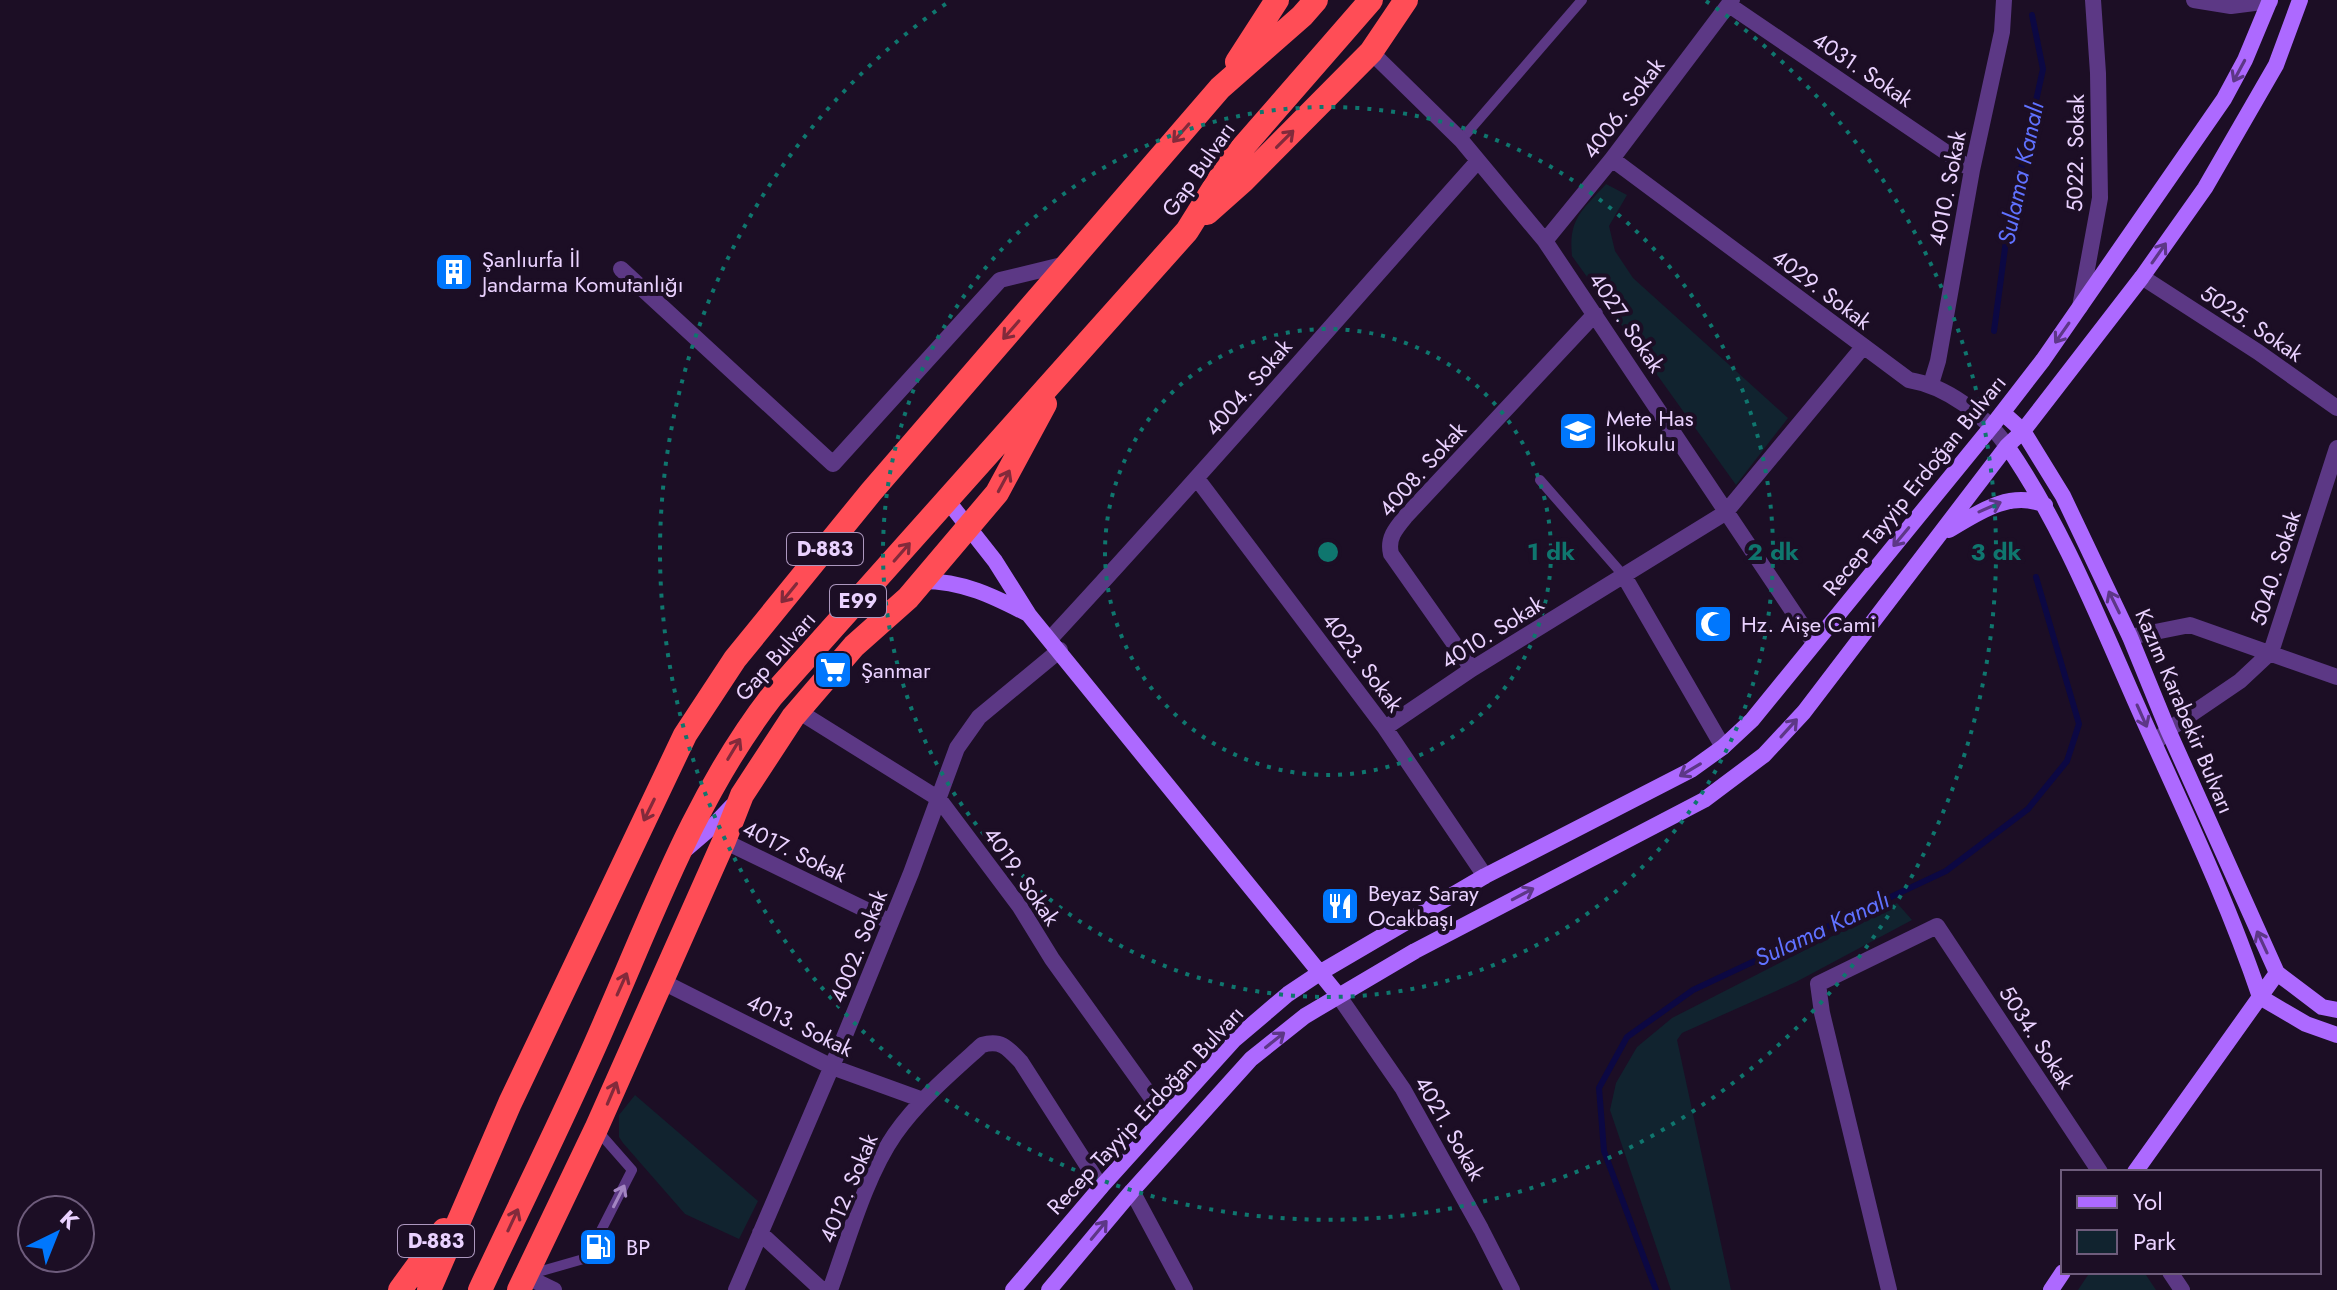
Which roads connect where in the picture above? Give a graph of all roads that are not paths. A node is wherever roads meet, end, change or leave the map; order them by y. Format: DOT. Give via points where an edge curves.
graph roads {
  1 [pos="1277,0"];
  2 [pos="1316,0"];
  3 [pos="1371,0"];
  4 [pos="1406,0"];
  5 [pos="1582,0"];
  6 [pos="2004,0"];
  7 [pos="2093,0"];
  8 [pos="2194,0"];
  9 [pos="2300,0"];
  10 [pos="2270,1"];
  11 [pos="1730,2"];
  12 [pos="1371,52"];
  13 [pos="1220,88"];
  14 [pos="1461,140"];
  15 [pos="1612,159"];
  16 [pos="1477,162"];
  17 [pos="1972,170"];
  18 [pos="1187,231"];
  19 [pos="1545,241"];
  20 [pos="1068,264"];
  21 [pos="621,269"];
  22 [pos="2142,277"];
  23 [pos="2080,307"];
  24 [pos="1595,314"];
  25 [pos="1863,347"];
  26 [pos="1063,371"];
  27 [pos="1931,384"];
  28 [pos="2337,408"];
  29 [pos="1998,420"];
  30 [pos="2023,431"];
  31 [pos="2007,446"];
  32 [pos="2337,448"];
  33 [pos="1198,480"];
  34 [pos="1540,480"];
  35 [pos="947,500"];
  36 [pos="2045,505"];
  37 [pos="1725,513"];
  38 [pos="968,527"];
  39 [pos="1941,535"];
  40 [pos="1624,576"];
  41 [pos="922,581"];
  42 [pos="1029,615"];
  43 [pos="2130,637"];
  44 [pos="1814,643"];
  45 [pos="1055,644"];
  46 [pos="2271,652"];
  47 [pos="1472,669"];
  48 [pos="2337,677"];
  49 [pos="798,711"];
  50 [pos="1385,728"];
  51 [pos="2168,730"];
  52 [pos="2154,744"];
  53 [pos="1723,747"];
  54 [pos="742,795"];
  55 [pos="939,799"];
  56 [pos="724,841"];
  57 [pos="678,857"];
  58 [pos="1485,876"];
  59 [pos="891,922"];
  60 [pos="1321,972"];
  61 [pos="2277,973"];
  62 [pos="661,981"];
  63 [pos="1338,995"];
  64 [pos="2260,997"];
  65 [pos="2337,1010"];
  66 [pos="2337,1035"];
  67 [pos="832,1067"];
  68 [pos="923,1100"];
  69 [pos="1164,1115"];
  70 [pos="596,1129"];
  71 [pos="2099,1170"];
  72 [pos="2136,1170"];
  73 [pos="1101,1187"];
  74 [pos="1132,1191"];
  75 [pos="472,1192"];
  76 [pos="760,1233"];
  77 [pos="522,1283"];
  78 [pos="400,1290"];
  79 [pos="429,1290"];
  80 [pos="480,1290"];
  81 [pos="554,1290"];
  82 [pos="736,1290"];
  83 [pos="822,1290"];
  84 [pos="830,1290"];
  85 [pos="1013,1290"];
  86 [pos="1049,1290"];
  87 [pos="1185,1290"];
  88 [pos="1512,1290"];
  89 [pos="1889,1290"];
  1 -- 13 [label="highway"];
  2 -- 13 [label="highway, Gap Bulvarı / D-883"];
  3 -- 18 [label="highway, Gap Bulvarı / E99" via="1230,162"];
  4 -- 12 [label="highway"];
  5 -- 14 [label="lane"];
  6 -- 17 [label="street, 4010. Sokak"];
  7 -- 23 [label="street, 5022. Sokak" via="2100,198"];
  8 -- 10 [label="street" via="2231,6"];
  22 -- 9 [label="main road, Recep Tayyip Erdoğan Bulvarı, one-way" via="2248,117 2276,65"];
  10 -- 23 [label="main road, Recep Tayyip Erdoğan Bulvarı, one-way" via="2224,99"];
  11 -- 15 [label="street, 4006. Sokak"];
  11 -- 17 [label="street, 4031. Sokak"];
  12 -- 14 [label="street, 4027. Sokak"];
  18 -- 12 [label="highway, one-way"];
  13 -- 20 [label="highway, Gap Bulvarı / D-883, one-way"];
  14 -- 16 [label="street, 4027. Sokak"];
  15 -- 19 [label="street, 4006. Sokak"];
  15 -- 25 [label="street, 4029. Sokak"];
  16 -- 19 [label="street, 4027. Sokak"];
  16 -- 33 [label="street, 4004. Sokak"];
  17 -- 27 [label="street, 4010. Sokak"];
  18 -- 26 [label="highway, Gap Bulvarı / E99"];
  19 -- 24 [label="street, 4027. Sokak"];
  20 -- 21 [label="street" via="1000,280 833,464"];
  20 -- 75 [label="highway, Gap Bulvarı / D-883, one-way" via="735,659 685,735"];
  22 -- 28 [label="street, 5025. Sokak"];
  22 -- 30 [label="main road, Recep Tayyip Erdoğan Bulvarı"];
  23 -- 29 [label="main road, Recep Tayyip Erdoğan Bulvarı, one-way"];
  24 -- 37 [label="street, 4027. Sokak"];
  24 -- 47 [label="street, 4008. Sokak" via="1406,516 1388,544"];
  25 -- 27 [label="street, 4029. Sokak" via="1909,380"];
  25 -- 37 [label="street, 4010. Sokak"];
  26 -- 35 [label="highway, Gap Bulvarı / E99"];
  38 -- 26 [label="highway, one-way" via="997,493"];
  27 -- 29 [label="street, 4029. Sokak"];
  29 -- 30 [label="main road, Kazım Karabekir Bulvarı"];
  29 -- 31 [label="street, 4029. Sokak"];
  29 -- 44 [label="main road, Recep Tayyip Erdoğan Bulvarı, one-way"];
  30 -- 31 [label="main road, Recep Tayyip Erdoğan Bulvarı"];
  43 -- 30 [label="main road, Kazım Karabekir Bulvarı, one-way" via="2063,496"];
  31 -- 36 [label="main road, Kazım Karabekir Bulvarı"];
  31 -- 39 [label="main road, Recep Tayyip Erdoğan Bulvarı"];
  32 -- 46 [label="street, 5040. Sokak"];
  33 -- 45 [label="street, 4004. Sokak"];
  33 -- 50 [label="street, 4023. Sokak"];
  34 -- 40 [label="lane"];
  35 -- 38 [label="main road"];
  57 -- 35 [label="highway, Gap Bulvarı / E99, one-way" via="710,788 746,730"];
  39 -- 36 [label="main road, one-way" via="2005,500"];
  36 -- 52 [label="main road, Kazım Karabekir Bulvarı, one-way"];
  37 -- 40 [label="street, 4010. Sokak"];
  37 -- 44 [label="street, 4027. Sokak"];
  38 -- 41 [label="highway"];
  38 -- 42 [label="main road"];
  63 -- 39 [label="main road, Recep Tayyip Erdoğan Bulvarı, one-way" via="1733,781 1804,712"];
  40 -- 47 [label="street, 4010. Sokak"];
  40 -- 53 [label="street"];
  41 -- 42 [label="main road" via="965,585"];
  41 -- 49 [label="highway" via="854,646"];
  42 -- 45 [label="main road"];
  43 -- 46 [label="street" via="2190,625"];
  43 -- 51 [label="main road, Kazım Karabekir Bulvarı"];
  44 -- 53 [label="main road, Recep Tayyip Erdoğan Bulvarı" via="1752,720"];
  45 -- 55 [label="street, 4002. Sokak" via="979,717 957,748"];
  45 -- 60 [label="main road"];
  46 -- 48 [label="street"];
  46 -- 51 [label="street, 5040. Sokak" via="2240,681"];
  47 -- 50 [label="street, 4010. Sokak"];
  49 -- 54 [label="highway"];
  49 -- 55 [label="street, 4019. Sokak"];
  50 -- 58 [label="street, 4023. Sokak"];
  51 -- 52 [label="street, 5040. Sokak"];
  61 -- 51 [label="main road, Kazım Karabekir Bulvarı, one-way"];
  52 -- 64 [label="main road, Kazım Karabekir Bulvarı" via="2236,926"];
  53 -- 58 [label="main road, Recep Tayyip Erdoğan Bulvarı, one-way" via="1691,770"];
  54 -- 56 [label="highway"];
  54 -- 57 [label="main road"];
  55 -- 59 [label="street, 4002. Sokak"];
  55 -- 69 [label="street, 4019. Sokak"];
  56 -- 59 [label="street, 4017. Sokak"];
  56 -- 62 [label="highway"];
  80 -- 57 [label="highway, Gap Bulvarı / E99, one-way"];
  58 -- 60 [label="main road, Recep Tayyip Erdoğan Bulvarı"];
  59 -- 67 [label="street, 4002. Sokak"];
  60 -- 63 [label="main road"];
  60 -- 69 [label="main road, Recep Tayyip Erdoğan Bulvarı" via="1234,1040"];
  61 -- 64 [label="main road"];
  61 -- 65 [label="main road, Kazım Karabekir Bulvarı" via="2322,1007"];
  62 -- 67 [label="street, 4013. Sokak"];
  70 -- 62 [label="highway, one-way"];
  74 -- 63 [label="main road, Recep Tayyip Erdoğan Bulvarı, one-way" via="1251,1059"];
  63 -- 88 [label="street, 4021. Sokak" via="1403,1089"];
  64 -- 66 [label="main road"];
  64 -- 72 [label="main road"];
  67 -- 68 [label="street, 4013. Sokak"];
  67 -- 76 [label="street, 4002. Sokak"];
  68 -- 73 [label="street, 4012. Sokak" via="982,1045 1005,1045"];
  68 -- 84 [label="street, 4012. Sokak" via="893,1136 875,1172"];
  69 -- 73 [label="main road, Recep Tayyip Erdoğan Bulvarı"];
  70 -- 77 [label="highway"];
  77 -- 70 [label="lane, one-way" via="587,1258 632,1170"];
  71 -- 89 [label="street, 5034. Sokak" via="1937,926 1818,984"];
  73 -- 85 [label="main road, Recep Tayyip Erdoğan Bulvarı"];
  86 -- 74 [label="main road, Recep Tayyip Erdoğan Bulvarı, one-way"];
  74 -- 87 [label="street"];
  75 -- 78 [label="highway, D-883"];
  75 -- 79 [label="highway, Gap Bulvarı"];
  76 -- 82 [label="street, 4002. Sokak"];
  76 -- 83 [label="street"];
  77 -- 81 [label="street"];
}
